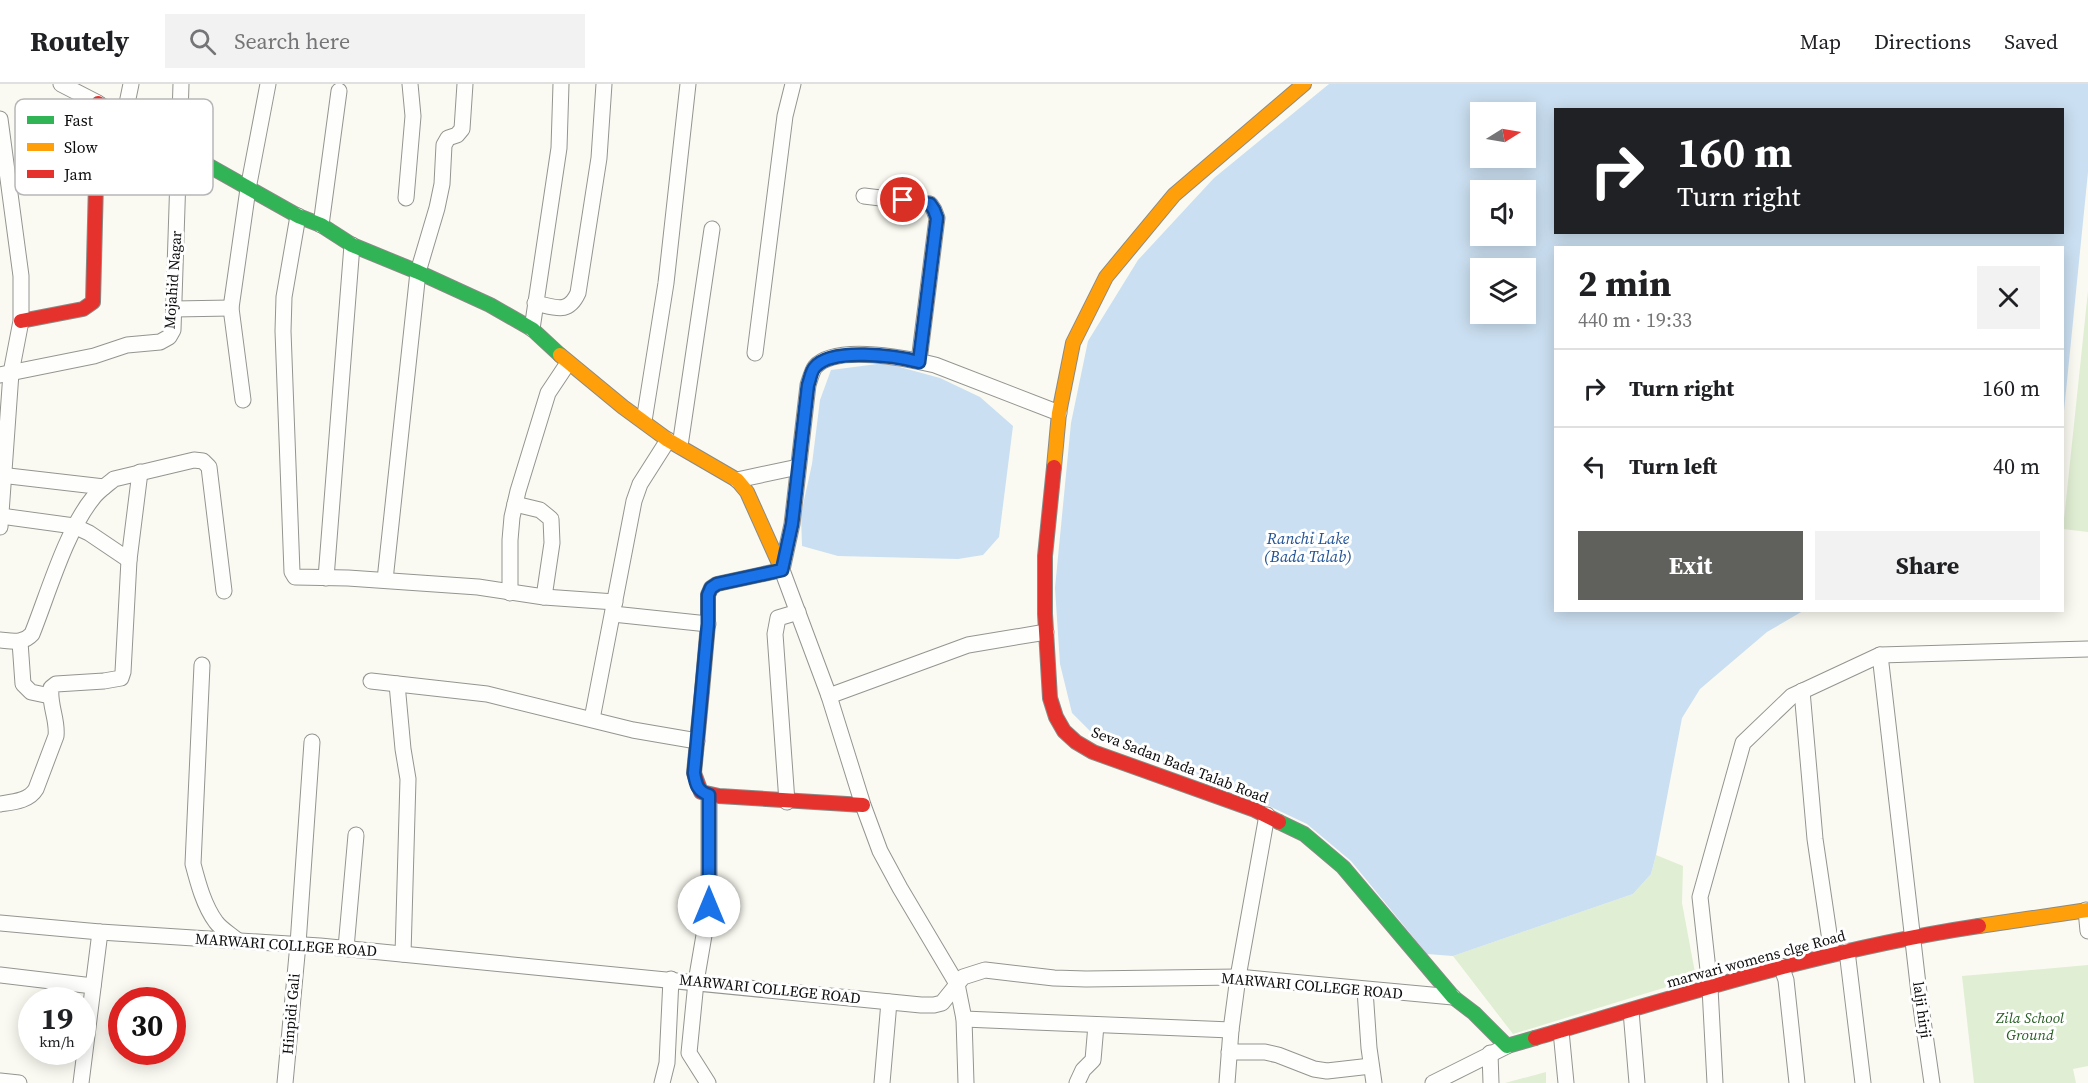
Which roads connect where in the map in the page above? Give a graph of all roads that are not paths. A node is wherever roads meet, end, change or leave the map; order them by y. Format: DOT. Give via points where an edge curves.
graph roads {
  1 [pos="61,84"];
  2 [pos="131,84"];
  3 [pos="181,84"];
  4 [pos="268,84"];
  5 [pos="410,84"];
  6 [pos="465,84"];
  7 [pos="561,84"];
  8 [pos="604,84"];
  9 [pos="688,84"];
  10 [pos="792,84"];
  11 [pos="1304,84"];
  12 [pos="339,91"];
  13 [pos="90,99"];
  14 [pos="128,99"];
  15 [pos="180,99"];
  16 [pos="0,119"];
  17 [pos="213,168"];
  18 [pos="248,189"];
  19 [pos="96,195"];
  20 [pos="177,195"];
  21 [pos="864,195"];
  22 [pos="406,198"];
  23 [pos="298,216"];
  24 [pos="321,225"];
  25 [pos="712,229"];
  26 [pos="352,245"];
  27 [pos="418,272"];
  28 [pos="535,303"];
  29 [pos="231,308"];
  30 [pos="174,309"];
  31 [pos="21,321"];
  32 [pos="532,329"];
  33 [pos="755,353"];
  34 [pos="919,362"];
  35 [pos="568,363"];
  36 [pos="6,374"];
  37 [pos="243,400"];
  38 [pos="1059,413"];
  39 [pos="645,422"];
  40 [pos="674,443"];
  41 [pos="798,467"];
  42 [pos="140,472"];
  43 [pos="2,476"];
  44 [pos="737,480"];
  45 [pos="104,487"];
  46 [pos="515,504"];
  47 [pos="1,516"];
  48 [pos="74,526"];
  49 [pos="0,527"];
  50 [pos="129,561"];
  51 [pos="782,570"];
  52 [pos="326,578"];
  53 [pos="386,580"];
  54 [pos="224,591"];
  55 [pos="510,592"];
  56 [pos="544,597"];
  57 [pos="614,608"];
  58 [pos="798,612"];
  59 [pos="708,624"];
  60 [pos="1046,632"];
  61 [pos="0,640"];
  62 [pos="20,642"];
  63 [pos="2088,649"];
  64 [pos="1880,655"];
  65 [pos="202,665"];
  66 [pos="370,681"];
  67 [pos="397,684"];
  68 [pos="1802,691"];
  69 [pos="50,696"];
  70 [pos="829,696"];
  71 [pos="591,719"];
  72 [pos="697,741"];
  73 [pos="312,742"];
  74 [pos="709,795"];
  75 [pos="788,802"];
  76 [pos="0,804"];
  77 [pos="863,805"];
  78 [pos="1267,815"];
  79 [pos="356,835"];
  80 [pos="2087,910"];
  81 [pos="0,923"];
  82 [pos="2088,931"];
  83 [pos="100,932"];
  84 [pos="1913,936"];
  85 [pos="237,940"];
  86 [pos="298,944"];
  87 [pos="346,948"];
  88 [pos="1840,953"];
  89 [pos="402,954"];
  90 [pos="1781,966"];
  91 [pos="0,975"];
  92 [pos="1238,977"];
  93 [pos="671,979"];
  94 [pos="696,982"];
  95 [pos="957,984"];
  96 [pos="93,986"];
  97 [pos="1710,988"];
  98 [pos="1365,990"];
  99 [pos="1454,997"];
  100 [pos="889,1002"];
  101 [pos="1631,1011"];
  102 [pos="964,1019"];
  103 [pos="1096,1025"];
  104 [pos="1231,1030"];
  105 [pos="1561,1031"];
  106 [pos="1507,1046"];
  107 [pos="1229,1052"];
  108 [pos="1490,1053"];
  109 [pos="1371,1066"];
  110 [pos="0,1081"];
  111 [pos="19,1083"];
  112 [pos="81,1083"];
  113 [pos="285,1083"];
  114 [pos="662,1083"];
  115 [pos="708,1083"];
  116 [pos="882,1083"];
  117 [pos="966,1083"];
  118 [pos="1077,1083"];
  119 [pos="1227,1083"];
  120 [pos="1374,1083"];
  121 [pos="1433,1083"];
  122 [pos="1491,1083"];
  123 [pos="1566,1083"];
  124 [pos="1637,1083"];
  125 [pos="1715,1083"];
  126 [pos="1797,1083"];
  127 [pos="1863,1083"];
  128 [pos="1932,1083"];
  1 -- 13 [label="street"];
  2 -- 14 [label="street"];
  3 -- 15 [label="street, Mojahid Nagar"];
  4 -- 18 [label="street"];
  5 -- 22 [label="street" via="413,116"];
  6 -- 27 [label="street" via="462,129 444,145 442,184"];
  7 -- 28 [label="street" via="559,148"];
  8 -- 28 [label="street" via="599,158 578,293 573,304 565,308"];
  9 -- 39 [label="street" via="666,283"];
  10 -- 33 [label="street"];
  11 -- 38 [label="street, Seva Sadan Bada Talab Road" via="1174,195 1129,246 1106,277 1073,343"];
  12 -- 24 [label="street"];
  16 -- 31 [label="street" via="21,276"];
  17 -- 18 [label="street"];
  18 -- 23 [label="street"];
  18 -- 29 [label="street"];
  19 -- 31 [label="street" via="93,302 83,309"];
  20 -- 30 [label="street, Mojahid Nagar"];
  21 -- 34 [label="street" via="930,204 937,218"];
  23 -- 24 [label="street"];
  23 -- 52 [label="street" via="284,297 283,332 292,572 303,579"];
  24 -- 26 [label="street"];
  25 -- 40 [label="street"];
  26 -- 27 [label="street"];
  26 -- 52 [label="street"];
  27 -- 32 [label="street" via="490,304"];
  27 -- 53 [label="street"];
  28 -- 32 [label="street"];
  29 -- 30 [label="street"];
  29 -- 37 [label="street"];
  30 -- 36 [label="street, Mojahid Nagar" via="173,330 160,342 127,345 94,356"];
  31 -- 36 [label="street"];
  32 -- 35 [label="street"];
  34 -- 38 [label="street"];
  34 -- 41 [label="street" via="842,355 814,367 808,385"];
  35 -- 39 [label="street"];
  35 -- 46 [label="street" via="549,393"];
  36 -- 43 [label="street"];
  38 -- 60 [label="street, Seva Sadan Bada Talab Road" via="1045,556"];
  39 -- 40 [label="street"];
  40 -- 44 [label="street"];
  40 -- 57 [label="street" via="640,484"];
  41 -- 44 [label="street"];
  41 -- 51 [label="street"];
  42 -- 45 [label="street" via="114,479"];
  42 -- 50 [label="street"];
  42 -- 54 [label="street" via="194,460 209,467"];
  43 -- 45 [label="street"];
  43 -- 47 [label="street"];
  44 -- 51 [label="street" via="755,508"];
  45 -- 48 [label="street"];
  46 -- 55 [label="street"];
  46 -- 56 [label="street" via="540,510 551,519 552,543"];
  47 -- 48 [label="street"];
  47 -- 49 [label="street"];
  48 -- 50 [label="street"];
  48 -- 62 [label="street" via="32,634"];
  50 -- 69 [label="street" via="121,678 56,684"];
  51 -- 58 [label="street"];
  51 -- 59 [label="street" via="711,588"];
  52 -- 53 [label="street"];
  53 -- 55 [label="street"];
  55 -- 56 [label="street"];
  56 -- 57 [label="street"];
  57 -- 59 [label="street"];
  57 -- 71 [label="street"];
  58 -- 70 [label="street"];
  58 -- 75 [label="street" via="778,618 775,634"];
  59 -- 72 [label="street"];
  60 -- 70 [label="street" via="968,645"];
  60 -- 78 [label="street, Seva Sadan Bada Talab Road" via="1050,698 1058,724 1071,739 1108,759"];
  61 -- 62 [label="street"];
  62 -- 69 [label="street" via="23,684 31,692"];
  63 -- 64 [label="street"];
  64 -- 68 [label="street"];
  64 -- 84 [label="street, lalji hirji"];
  65 -- 85 [label="street" via="193,864 212,915"];
  66 -- 67 [label="street"];
  67 -- 71 [label="street" via="487,694"];
  67 -- 89 [label="street" via="408,779"];
  68 -- 88 [label="street" via="1815,839"];
  68 -- 97 [label="street" via="1743,742 1700,897"];
  69 -- 76 [label="street" via="57,736 36,789 27,798"];
  70 -- 77 [label="street"];
  71 -- 72 [label="street"];
  72 -- 74 [label="street" via="694,773 701,792"];
  73 -- 86 [label="street, Hinpidi Gali"];
  74 -- 75 [label="street"];
  74 -- 94 [label="street" via="709,906"];
  75 -- 77 [label="street"];
  77 -- 95 [label="street" via="889,869"];
  78 -- 92 [label="street"];
  78 -- 99 [label="street, Seva Sadan Bada Talab Road" via="1304,834 1343,867"];
  79 -- 87 [label="street"];
  80 -- 82 [label="street"];
  80 -- 84 [label="street, marwari womens clge Road"];
  81 -- 83 [label="street, MARWARI COLLEGE ROAD"];
  83 -- 85 [label="street, MARWARI COLLEGE ROAD"];
  83 -- 96 [label="street"];
  84 -- 88 [label="street, marwari womens clge Road"];
  84 -- 128 [label="street, lalji hirji"];
  85 -- 86 [label="street, MARWARI COLLEGE ROAD"];
  86 -- 87 [label="street, MARWARI COLLEGE ROAD"];
  86 -- 113 [label="street, Hinpidi Gali"];
  87 -- 89 [label="street, MARWARI COLLEGE ROAD"];
  88 -- 90 [label="street, marwari womens clge Road"];
  88 -- 127 [label="street"];
  89 -- 93 [label="street, MARWARI COLLEGE ROAD"];
  90 -- 97 [label="street, marwari womens clge Road"];
  90 -- 126 [label="street" via="1786,980"];
  91 -- 96 [label="street"];
  92 -- 95 [label="street, MARWARI COLLEGE ROAD" via="1086,979 985,970 963,977"];
  92 -- 98 [label="street, MARWARI COLLEGE ROAD"];
  92 -- 104 [label="street"];
  93 -- 94 [label="street, MARWARI COLLEGE ROAD"];
  93 -- 114 [label="street" via="667,1063"];
  94 -- 100 [label="street, MARWARI COLLEGE ROAD"];
  94 -- 115 [label="street" via="689,1053"];
  95 -- 100 [label="street, MARWARI COLLEGE ROAD" via="942,1003"];
  95 -- 102 [label="street"];
  96 -- 112 [label="street"];
  97 -- 101 [label="street, marwari womens clge Road"];
  97 -- 125 [label="street"];
  98 -- 99 [label="street, MARWARI COLLEGE ROAD"];
  98 -- 109 [label="street"];
  99 -- 106 [label="street"];
  100 -- 116 [label="street"];
  101 -- 105 [label="street, marwari womens clge Road"];
  101 -- 124 [label="street"];
  102 -- 103 [label="street"];
  102 -- 117 [label="street"];
  103 -- 104 [label="street"];
  103 -- 118 [label="street" via="1093,1060"];
  104 -- 107 [label="street"];
  105 -- 106 [label="street, marwari womens clge Road"];
  105 -- 123 [label="street"];
  106 -- 108 [label="street"];
  107 -- 109 [label="street" via="1265,1052 1327,1071"];
  107 -- 119 [label="street"];
  108 -- 121 [label="street"];
  108 -- 122 [label="street"];
  109 -- 120 [label="street"];
  110 -- 111 [label="street"];
}
